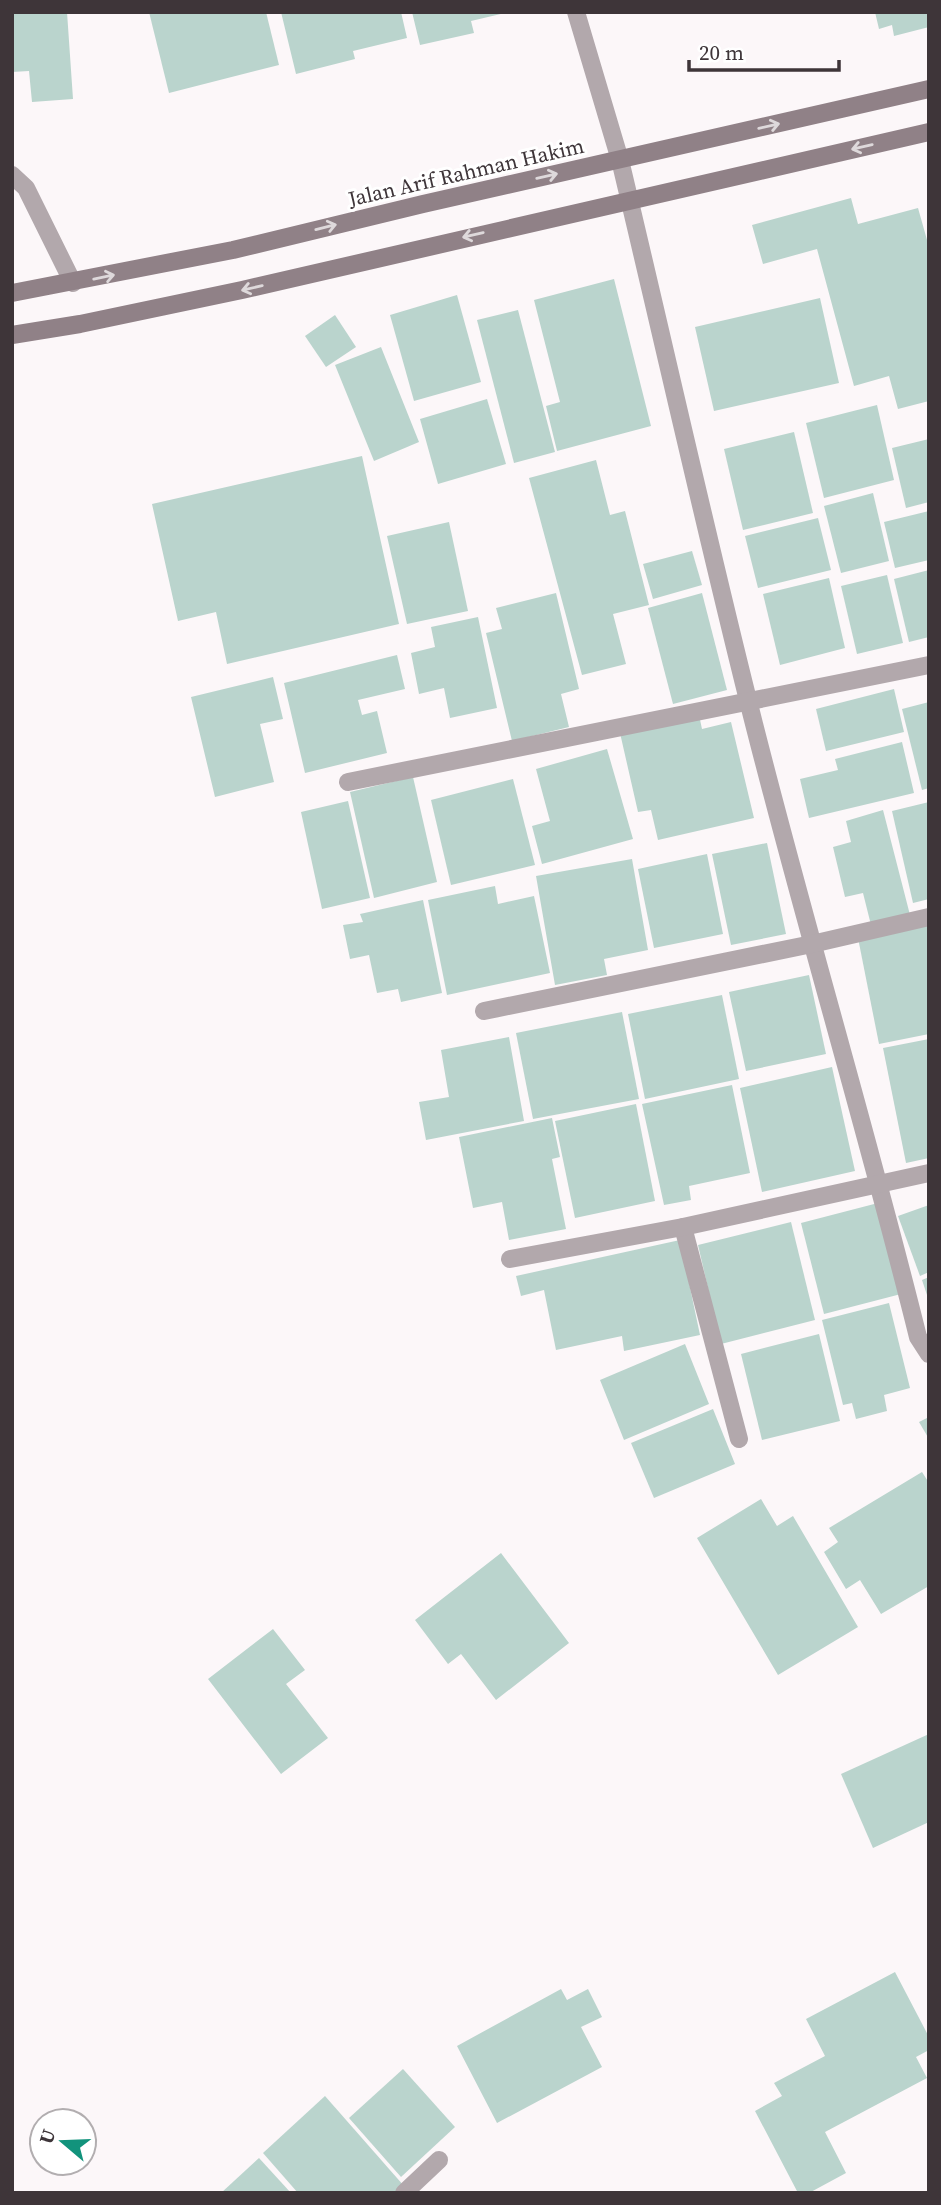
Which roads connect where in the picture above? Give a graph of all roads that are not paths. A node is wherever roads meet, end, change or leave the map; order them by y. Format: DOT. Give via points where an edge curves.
graph roads {
  1 [pos="576,12"];
  2 [pos="929,89"];
  3 [pos="929,132"];
  4 [pos="620,160"];
  5 [pos="12,175"];
  6 [pos="629,200"];
  7 [pos="73,283"];
  8 [pos="12,293"];
  9 [pos="12,335"];
  10 [pos="929,665"];
  11 [pos="748,699"];
  12 [pos="348,782"];
  13 [pos="929,917"];
  14 [pos="812,944"];
  15 [pos="484,1011"];
  16 [pos="929,1173"];
  17 [pos="881,1185"];
  18 [pos="683,1227"];
  19 [pos="510,1259"];
  20 [pos="929,1354"];
  21 [pos="738,1438"];
  22 [pos="439,2160"];
  23 [pos="404,2193"];
  1 -- 4 [label="street"];
  4 -- 2 [label="main road, Jalan Arif Rahman Hakim, one-way"];
  3 -- 6 [label="main road, one-way"];
  4 -- 6 [label="street"];
  7 -- 4 [label="main road, Jalan Arif Rahman Hakim, one-way"];
  5 -- 7 [label="street" via="26,188"];
  6 -- 9 [label="main road, one-way" via="228,293"];
  6 -- 11 [label="street"];
  7 -- 8 [label="main road, Jalan Arif Rahman Hakim"];
  10 -- 11 [label="street"];
  11 -- 12 [label="street"];
  11 -- 14 [label="street"];
  13 -- 14 [label="street"];
  14 -- 15 [label="street"];
  14 -- 17 [label="street"];
  16 -- 17 [label="street"];
  17 -- 18 [label="street"];
  17 -- 20 [label="street" via="918,1337"];
  18 -- 19 [label="street"];
  18 -- 21 [label="street"];
  22 -- 23 [label="street"];
}
